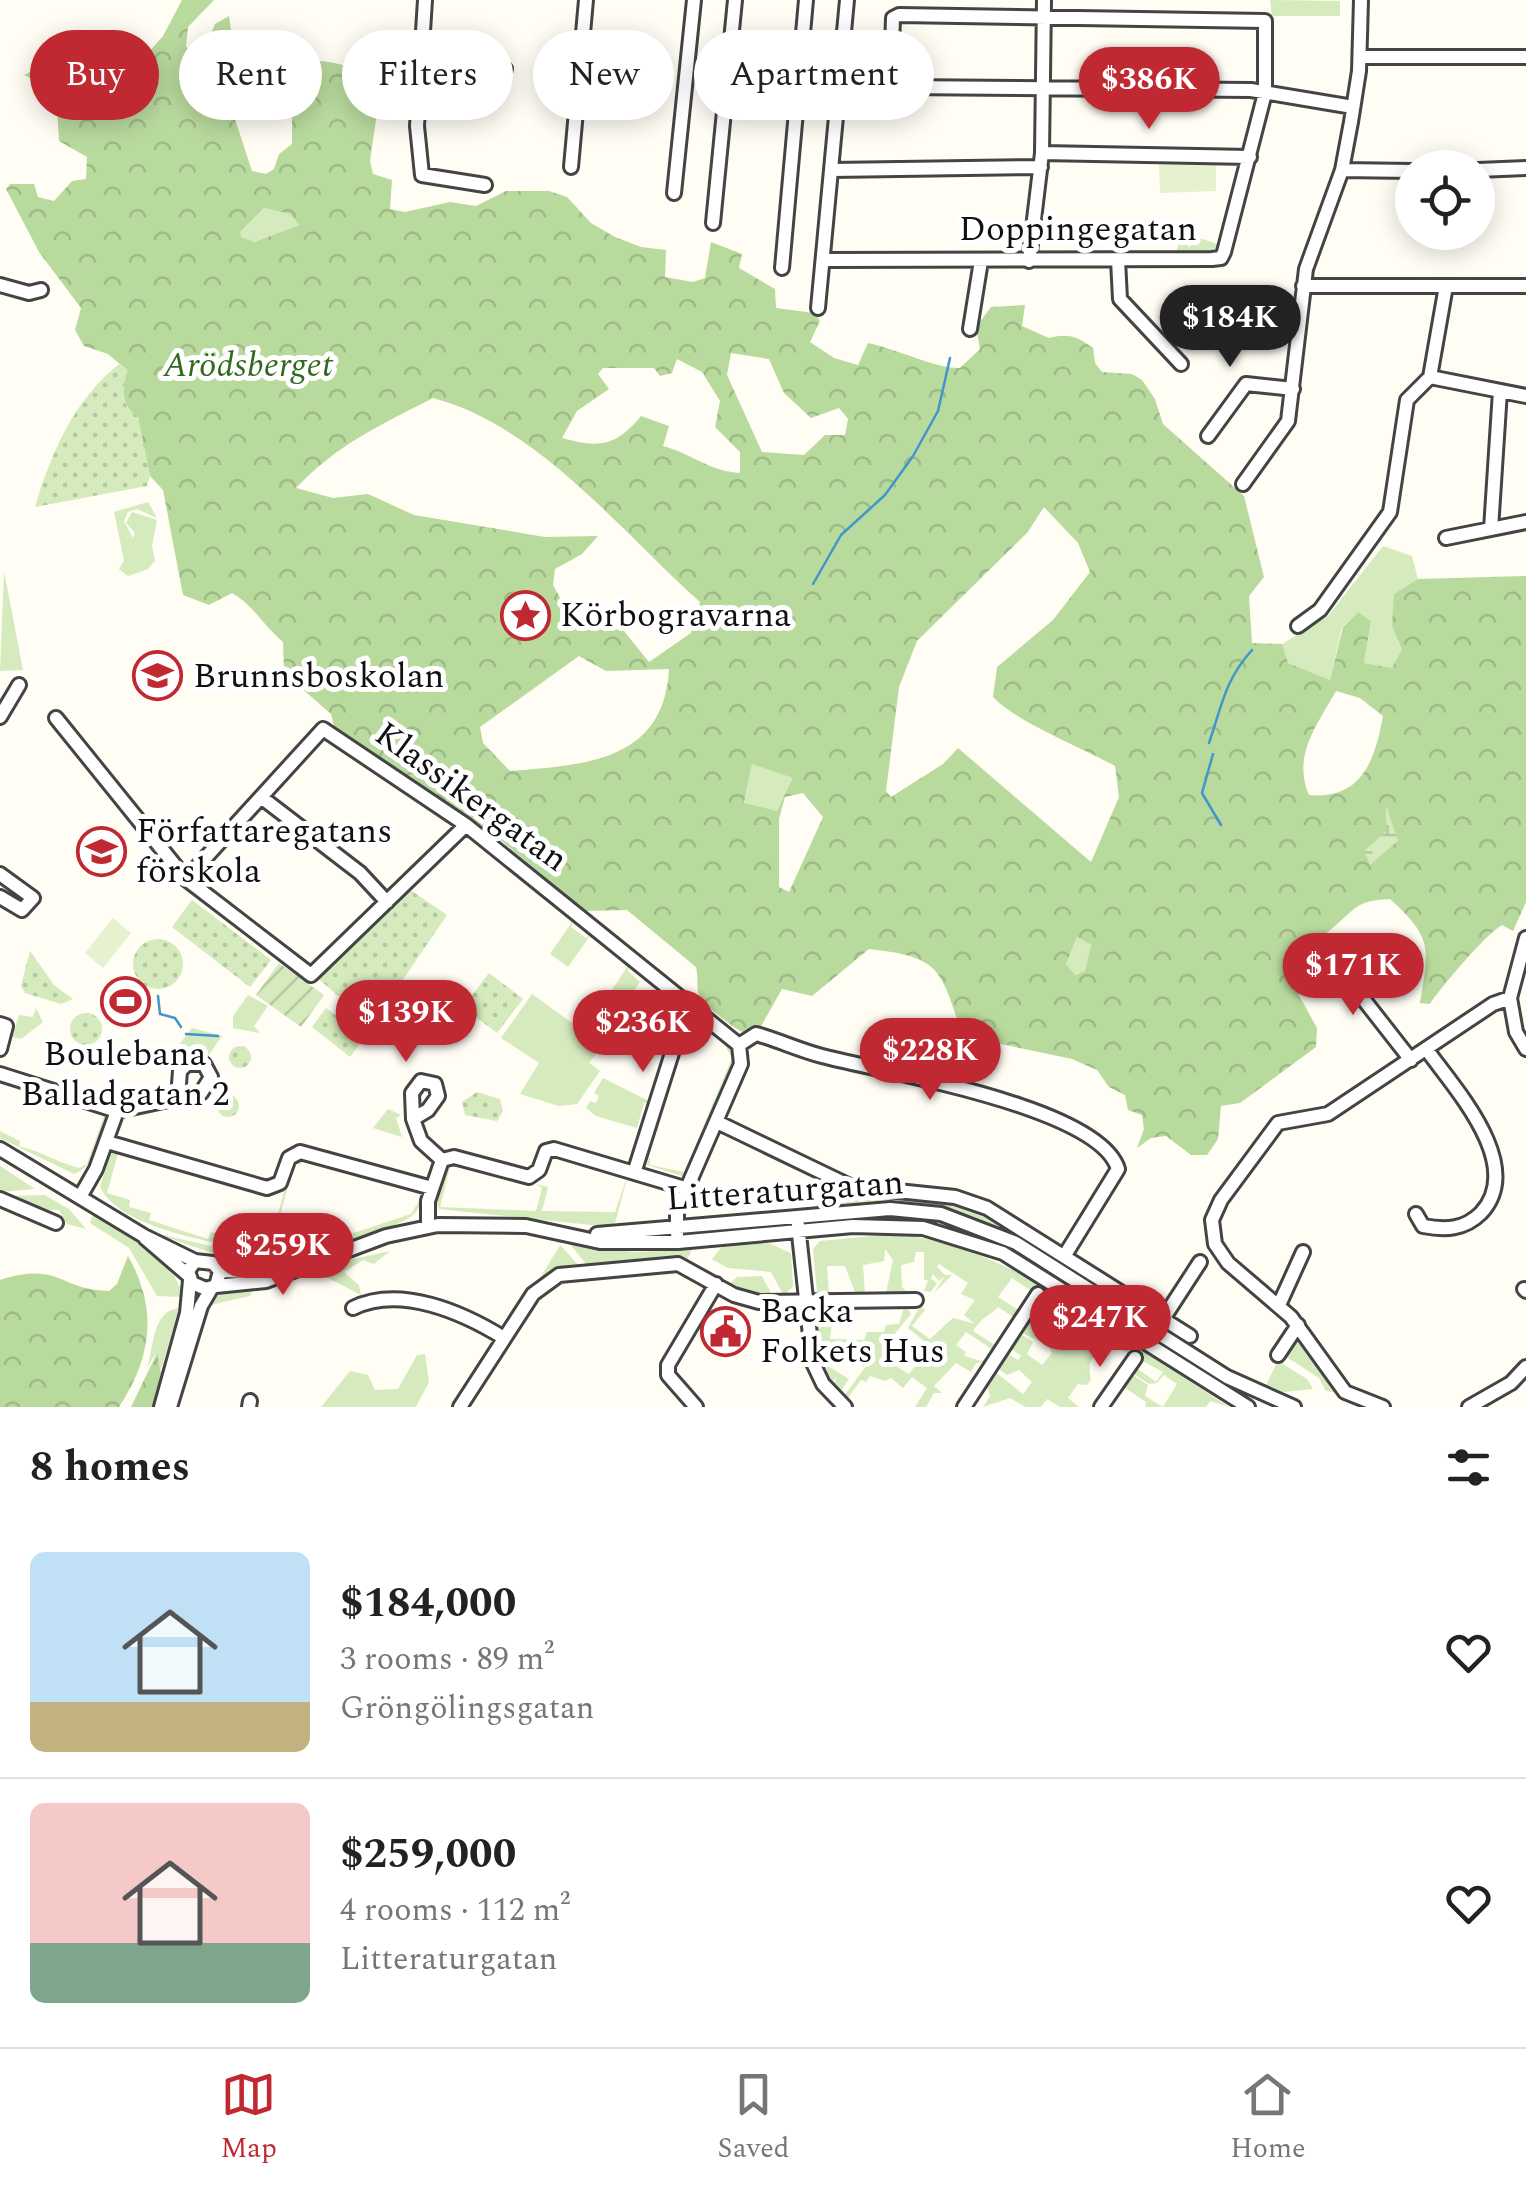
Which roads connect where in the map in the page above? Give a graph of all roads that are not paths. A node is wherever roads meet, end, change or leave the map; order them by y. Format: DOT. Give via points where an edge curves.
graph roads {
  1 [pos="425,0"];
  2 [pos="586,0"];
  3 [pos="694,0"];
  4 [pos="734,0"];
  5 [pos="806,0"];
  6 [pos="847,0"];
  7 [pos="1044,0"];
  8 [pos="1361,0"];
  9 [pos="1044,18"];
  10 [pos="423,30"];
  11 [pos="844,30"];
  12 [pos="893,30"];
  13 [pos="1360,57"];
  14 [pos="1526,57"];
  15 [pos="934,87"];
  16 [pos="1042,88"];
  17 [pos="1265,93"];
  18 [pos="1353,107"];
  19 [pos="418,120"];
  20 [pos="836,120"];
  21 [pos="1250,156"];
  22 [pos="1041,160"];
  23 [pos="571,167"];
  24 [pos="1526,168"];
  25 [pos="1495,169"];
  26 [pos="832,170"];
  27 [pos="1342,170"];
  28 [pos="1395,172"];
  29 [pos="485,185"];
  30 [pos="674,192"];
  31 [pos="714,223"];
  32 [pos="824,260"];
  33 [pos="981,260"];
  34 [pos="1029,260"];
  35 [pos="1118,260"];
  36 [pos="782,268"];
  37 [pos="0,284"];
  38 [pos="1303,286"];
  39 [pos="1446,286"];
  40 [pos="1526,286"];
  41 [pos="41,290"];
  42 [pos="818,308"];
  43 [pos="970,329"];
  44 [pos="1181,364"];
  45 [pos="1430,378"];
  46 [pos="1293,388"];
  47 [pos="1500,392"];
  48 [pos="1526,396"];
  49 [pos="1208,436"];
  50 [pos="1243,484"];
  51 [pos="1526,522"];
  52 [pos="1492,529"];
  53 [pos="1446,538"];
  54 [pos="1298,626"];
  55 [pos="19,684"];
  56 [pos="0,717"];
  57 [pos="56,718"];
  58 [pos="261,797"];
  59 [pos="466,825"];
  60 [pos="0,874"];
  61 [pos="186,878"];
  62 [pos="0,896"];
  63 [pos="387,902"];
  64 [pos="1526,938"];
  65 [pos="1321,945"];
  66 [pos="1510,998"];
  67 [pos="692,1003"];
  68 [pos="0,1024"];
  69 [pos="739,1045"];
  70 [pos="0,1049"];
  71 [pos="1427,1050"];
  72 [pos="1526,1050"];
  73 [pos="1411,1060"];
  74 [pos="0,1074"];
  75 [pos="178,1097"];
  76 [pos="117,1110"];
  77 [pos="413,1120"];
  78 [pos="717,1122"];
  79 [pos="107,1142"];
  80 [pos="0,1149"];
  81 [pos="442,1160"];
  82 [pos="635,1170"];
  83 [pos="432,1188"];
  84 [pos="688,1189"];
  85 [pos="80,1198"];
  86 [pos="0,1199"];
  87 [pos="1416,1214"];
  88 [pos="56,1223"];
  89 [pos="798,1224"];
  90 [pos="428,1228"];
  91 [pos="144,1236"];
  92 [pos="677,1236"];
  93 [pos="1303,1252"];
  94 [pos="332,1255"];
  95 [pos="1065,1255"];
  96 [pos="195,1261"];
  97 [pos="1200,1262"];
  98 [pos="220,1271"];
  99 [pos="189,1282"];
  100 [pos="716,1284"];
  101 [pos="214,1287"];
  102 [pos="1038,1294"];
  103 [pos="916,1300"];
  104 [pos="804,1301"];
  105 [pos="1279,1304"];
  106 [pos="353,1308"];
  107 [pos="1163,1319"];
  108 [pos="1298,1325"];
  109 [pos="1190,1336"];
  110 [pos="504,1338"];
  111 [pos="1278,1355"];
  112 [pos="1135,1358"];
  113 [pos="1526,1367"];
  114 [pos="1264,1403"];
  115 [pos="693,1406"];
  116 [pos="161,1407"];
  117 [pos="170,1407"];
  118 [pos="460,1407"];
  119 [pos="845,1407"];
  120 [pos="964,1407"];
  121 [pos="1101,1407"];
  122 [pos="1248,1407"];
  123 [pos="1294,1407"];
  124 [pos="1383,1407"];
  125 [pos="1469,1407"];
  1 -- 10 [label="street"];
  2 -- 23 [label="street"];
  3 -- 30 [label="street"];
  4 -- 31 [label="street"];
  5 -- 36 [label="street"];
  6 -- 11 [label="street"];
  7 -- 9 [label="street"];
  8 -- 13 [label="street"];
  9 -- 12 [label="street" via="898,16"];
  9 -- 16 [label="street"];
  9 -- 17 [label="street, Doppingegatan" via="1265,22"];
  13 -- 14 [label="street"];
  13 -- 18 [label="street"];
  15 -- 16 [label="street"];
  16 -- 17 [label="street"];
  16 -- 22 [label="street"];
  17 -- 18 [label="street"];
  17 -- 21 [label="street, Doppingegatan"];
  18 -- 27 [label="street"];
  19 -- 29 [label="street" via="422,175"];
  20 -- 26 [label="street"];
  21 -- 22 [label="street"];
  21 -- 35 [label="street, Doppingegatan" via="1221,258"];
  22 -- 26 [label="street"];
  22 -- 34 [label="street"];
  24 -- 25 [label="street"];
  26 -- 32 [label="street"];
  27 -- 28 [label="street"];
  27 -- 38 [label="street"];
  32 -- 33 [label="street, Doppingegatan"];
  32 -- 42 [label="street"];
  33 -- 34 [label="street, Doppingegatan"];
  33 -- 43 [label="street"];
  34 -- 35 [label="street, Doppingegatan"];
  35 -- 44 [label="street" via="1120,299"];
  37 -- 41 [label="street"];
  38 -- 39 [label="street"];
  38 -- 46 [label="street"];
  39 -- 40 [label="street"];
  39 -- 45 [label="street"];
  45 -- 47 [label="street"];
  45 -- 54 [label="street" via="1406,400 1390,512 1320,610"];
  46 -- 49 [label="street" via="1246,384"];
  46 -- 50 [label="street" via="1283,431"];
  47 -- 48 [label="street"];
  47 -- 52 [label="street"];
  51 -- 52 [label="street"];
  52 -- 53 [label="street"];
  55 -- 56 [label="street"];
  57 -- 61 [label="street"];
  58 -- 59 [label="street, Klassikergatan" via="324,729"];
  58 -- 61 [label="street, Klassikergatan"];
  58 -- 63 [label="street"];
  59 -- 63 [label="street"];
  59 -- 67 [label="street, Klassikergatan"];
  60 -- 62 [label="street" via="33,898 22,910"];
  61 -- 63 [label="street" via="310,974"];
  64 -- 66 [label="street"];
  65 -- 73 [label="street"];
  66 -- 71 [label="street"];
  66 -- 72 [label="street"];
  67 -- 69 [label="street, Klassikergatan"];
  67 -- 82 [label="street"];
  68 -- 70 [label="street" via="6,1026"];
  69 -- 78 [label="street" via="741,1064"];
  69 -- 95 [label="street" via="756,1034 1023,1103 1114,1158 1116,1178"];
  71 -- 73 [label="street"];
  71 -- 87 [label="street" via="1485,1130 1495,1180 1483,1211 1461,1226 1423,1226"];
  73 -- 105 [label="street" via="1328,1114 1278,1123 1221,1200 1212,1220 1217,1250"];
  74 -- 76 [label="street"];
  75 -- 76 [label="street"];
  76 -- 79 [label="street"];
  77 -- 81 [label="street" via="421,1142"];
  78 -- 84 [label="street"];
  78 -- 95 [label="street" via="850,1186 987,1208"];
  79 -- 83 [label="street" via="266,1188 280,1183 289,1158 300,1152"];
  79 -- 85 [label="street"];
  80 -- 85 [label="street, Litteraturgatan"];
  81 -- 82 [label="street" via="454,1157 530,1177 554,1149"];
  81 -- 83 [label="street"];
  82 -- 84 [label="street"];
  83 -- 90 [label="street"];
  84 -- 92 [label="street" via="677,1211"];
  85 -- 91 [label="street, Litteraturgatan"];
  86 -- 88 [label="street"];
  89 -- 92 [label="street, Litteraturgatan"];
  89 -- 104 [label="street"];
  89 -- 114 [label="street, Litteraturgatan" via="901,1209 984,1228"];
  89 -- 122 [label="street, Litteraturgatan" via="886,1225 964,1238 1002,1253"];
  90 -- 92 [label="street, Litteraturgatan" via="507,1224 600,1242"];
  90 -- 94 [label="street, Litteraturgatan"];
  91 -- 96 [label="street, Litteraturgatan"];
  91 -- 99 [label="street, Litteraturgatan"];
  93 -- 105 [label="street"];
  94 -- 98 [label="street, Litteraturgatan" via="268,1271"];
  94 -- 101 [label="street, Litteraturgatan" via="266,1281"];
  95 -- 107 [label="street"];
  96 -- 98 [label="street, Litteraturgatan" via="209,1261"];
  96 -- 99 [label="street"];
  97 -- 107 [label="street"];
  98 -- 101 [label="street"];
  99 -- 101 [label="street, Litteraturgatan"];
  99 -- 116 [label="street"];
  100 -- 104 [label="street" via="759,1302"];
  100 -- 110 [label="street" via="687,1266 667,1264 559,1275 539,1286"];
  100 -- 115 [label="street" via="668,1365 668,1375"];
  101 -- 117 [label="street" via="201,1306"];
  102 -- 120 [label="street"];
  103 -- 104 [label="street"];
  104 -- 119 [label="street" via="814,1363"];
  105 -- 108 [label="street"];
  106 -- 110 [label="street" via="370,1300 421,1304"];
  107 -- 109 [label="street"];
  108 -- 111 [label="street"];
  108 -- 124 [label="street" via="1345,1392"];
  110 -- 118 [label="street"];
  112 -- 121 [label="street"];
  113 -- 125 [label="street"];
  114 -- 123 [label="street, Litteraturgatan"];
}
